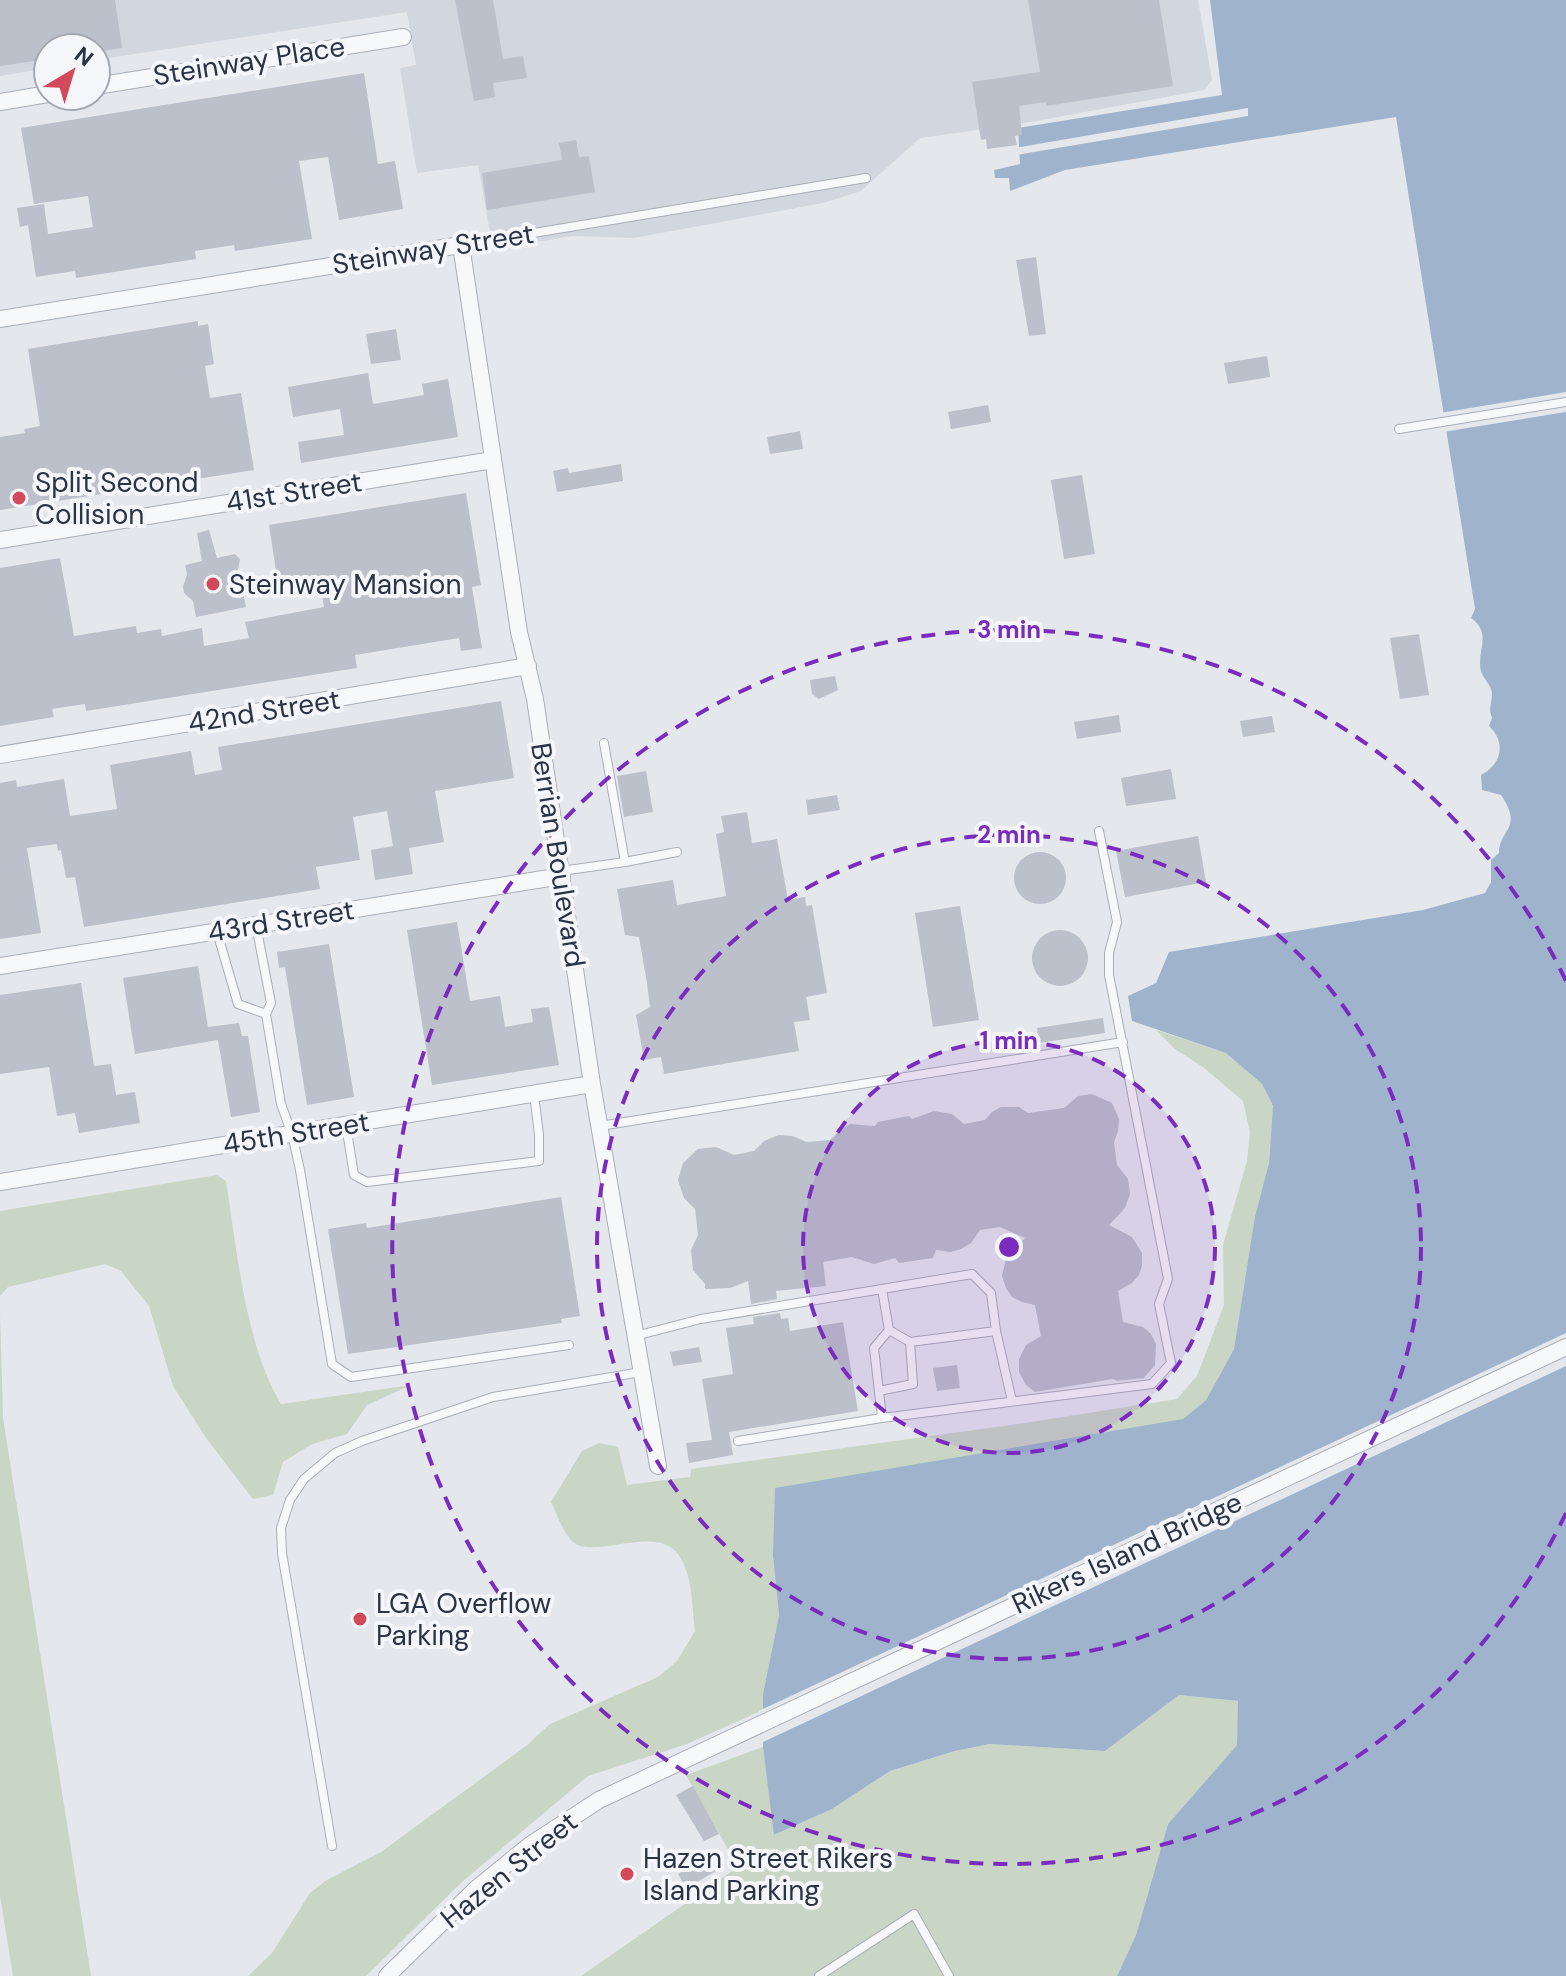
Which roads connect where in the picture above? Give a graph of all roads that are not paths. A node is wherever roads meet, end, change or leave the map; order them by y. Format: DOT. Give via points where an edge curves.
graph roads {
  1 [pos="403,37"];
  2 [pos="112,83"];
  3 [pos="32,97"];
  4 [pos="0,102"];
  5 [pos="866,178"];
  6 [pos="461,245"];
  7 [pos="0,319"];
  8 [pos="1566,402"];
  9 [pos="1399,429"];
  10 [pos="493,460"];
  11 [pos="0,540"];
  12 [pos="528,666"];
  13 [pos="604,743"];
  14 [pos="0,755"];
  15 [pos="1099,831"];
  16 [pos="677,852"];
  17 [pos="625,862"];
  18 [pos="562,874"];
  19 [pos="256,925"];
  20 [pos="217,932"];
  21 [pos="0,966"];
  22 [pos="266,1014"];
  23 [pos="1123,1042"];
  24 [pos="592,1084"];
  25 [pos="534,1094"];
  26 [pos="346,1125"];
  27 [pos="599,1126"];
  28 [pos="292,1134"];
  29 [pos="0,1182"];
  30 [pos="882,1289"];
  31 [pos="889,1330"];
  32 [pos="996,1331"];
  33 [pos="634,1336"];
  34 [pos="910,1342"];
  35 [pos="569,1345"];
  36 [pos="1566,1347"];
  37 [pos="641,1372"];
  38 [pos="879,1391"];
  39 [pos="1012,1401"];
  40 [pos="882,1418"];
  41 [pos="738,1441"];
  42 [pos="658,1466"];
  43 [pos="599,1800"];
  44 [pos="332,1846"];
  45 [pos="387,1976"];
  46 [pos="819,1976"];
  47 [pos="949,1976"];
  1 -- 2 [label="street, Steinway Place"];
  3 -- 4 [label="street"];
  5 -- 6 [label="lane, Steinway Street"];
  6 -- 7 [label="street, Steinway Street"];
  6 -- 10 [label="street, Berrian Boulevard"];
  8 -- 9 [label="lane"];
  10 -- 11 [label="street, 41st Street"];
  10 -- 12 [label="street, Berrian Boulevard"];
  12 -- 14 [label="street, 42nd Street"];
  12 -- 18 [label="street, Berrian Boulevard"];
  13 -- 17 [label="lane"];
  15 -- 23 [label="lane" via="1117,922 1109,975"];
  16 -- 17 [label="lane"];
  17 -- 18 [label="lane"];
  18 -- 19 [label="street, 43rd Street"];
  18 -- 24 [label="street, Berrian Boulevard"];
  19 -- 20 [label="street, 43rd Street"];
  19 -- 22 [label="lane" via="271,1003"];
  20 -- 21 [label="street, 43rd Street"];
  20 -- 22 [label="lane" via="238,1004"];
  22 -- 28 [label="lane" via="281,1104"];
  23 -- 27 [label="lane"];
  23 -- 39 [label="lane" via="1168,1279 1159,1304 1171,1363 1152,1384"];
  24 -- 25 [label="street, 45th Street"];
  24 -- 27 [label="street, Berrian Boulevard"];
  25 -- 26 [label="street, 45th Street"];
  25 -- 26 [label="lane" via="539,1161 367,1182 354,1175"];
  26 -- 28 [label="street, 45th Street"];
  27 -- 33 [label="street, Berrian Boulevard"];
  28 -- 29 [label="street, 45th Street"];
  28 -- 35 [label="lane" via="332,1364 351,1377"];
  30 -- 31 [label="lane"];
  30 -- 32 [label="lane" via="972,1274 991,1293"];
  30 -- 33 [label="lane" via="701,1319"];
  31 -- 34 [label="lane"];
  31 -- 38 [label="lane" via="874,1348"];
  32 -- 34 [label="lane"];
  32 -- 39 [label="lane"];
  33 -- 37 [label="street, Berrian Boulevard"];
  34 -- 38 [label="lane" via="913,1384"];
  36 -- 43 [label="street, Rikers Island Bridge"];
  37 -- 42 [label="street, Berrian Boulevard"];
  37 -- 44 [label="lane" via="493,1397 362,1441 325,1459 290,1500 281,1528 282,1553"];
  38 -- 40 [label="lane"];
  39 -- 40 [label="lane"];
  40 -- 41 [label="lane"];
  43 -- 45 [label="street, Hazen Street" via="476,1889"];
  46 -- 47 [label="lane" via="914,1914"];
}
